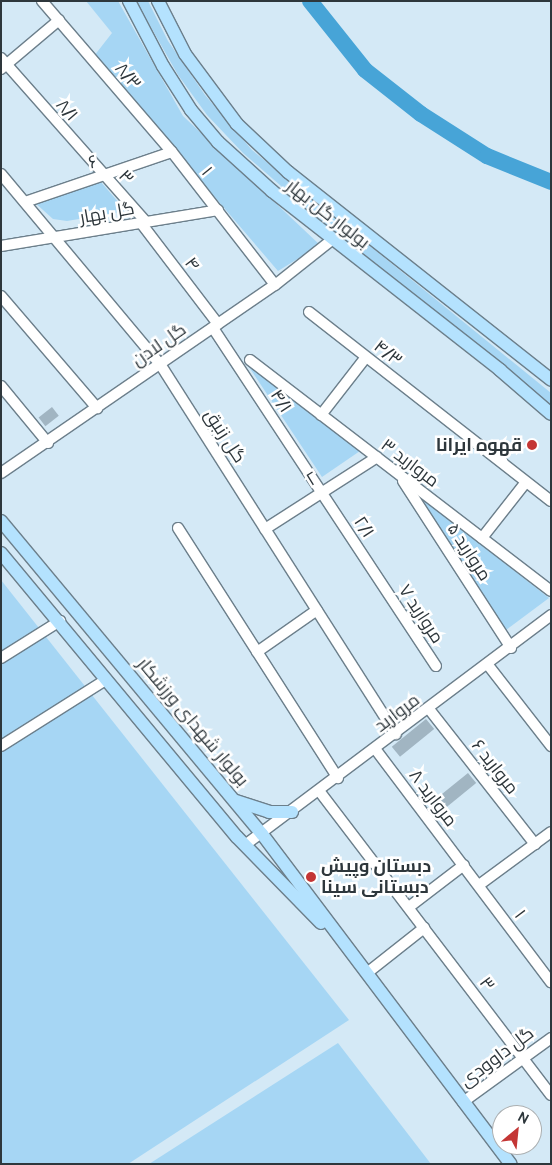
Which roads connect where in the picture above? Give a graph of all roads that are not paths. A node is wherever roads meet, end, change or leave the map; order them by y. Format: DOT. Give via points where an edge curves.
graph roads {
  1 [pos="42,1"];
  2 [pos="129,1"];
  3 [pos="158,1"];
  4 [pos="59,20"];
  5 [pos="3,64"];
  6 [pos="172,152"];
  7 [pos="1,174"];
  8 [pos="102,176"];
  9 [pos="26,202"];
  10 [pos="218,210"];
  11 [pos="143,223"];
  12 [pos="57,238"];
  13 [pos="333,239"];
  14 [pos="1,246"];
  15 [pos="275,285"];
  16 [pos="1,296"];
  17 [pos="309,312"];
  18 [pos="215,326"];
  19 [pos="366,357"];
  20 [pos="250,360"];
  21 [pos="160,364"];
  22 [pos="551,380"];
  23 [pos="1,386"];
  24 [pos="98,408"];
  25 [pos="551,414"];
  26 [pos="321,415"];
  27 [pos="48,443"];
  28 [pos="377,457"];
  29 [pos="1,474"];
  30 [pos="399,474"];
  31 [pos="526,482"];
  32 [pos="321,493"];
  33 [pos="551,501"];
  34 [pos="1,521"];
  35 [pos="178,528"];
  36 [pos="265,529"];
  37 [pos="482,538"];
  38 [pos="1,553"];
  39 [pos="379,580"];
  40 [pos="551,591"];
  41 [pos="317,610"];
  42 [pos="549,619"];
  43 [pos="60,621"];
  44 [pos="511,648"];
  45 [pos="257,652"];
  46 [pos="1,658"];
  47 [pos="488,665"];
  48 [pos="436,666"];
  49 [pos="107,679"];
  50 [pos="429,709"];
  51 [pos="396,734"];
  52 [pos="1,746"];
  53 [pos="551,746"];
  54 [pos="376,750"];
  55 [pos="338,778"];
  56 [pos="320,792"];
  57 [pos="235,801"];
  58 [pos="292,812"];
  59 [pos="551,832"];
  60 [pos="262,834"];
  61 [pos="535,844"];
  62 [pos="245,845"];
  63 [pos="464,865"];
  64 [pos="479,885"];
  65 [pos="408,907"];
  66 [pos="424,928"];
  67 [pos="350,950"];
  68 [pos="367,973"];
  69 [pos="551,982"];
  70 [pos="551,1038"];
  71 [pos="523,1059"];
  72 [pos="551,1095"];
  73 [pos="463,1102"];
  74 [pos="511,1164"];
  1 -- 4 [label="street, ۸/۳"];
  2 -- 13 [label="main road, بولوار گل بهار" via="163,66 191,110 218,142 272,191"];
  3 -- 22 [label="main road, بولوار گل بهار" via="185,54 237,124 288,172"];
  4 -- 5 [label="street"];
  4 -- 6 [label="street, ۸/۳"];
  5 -- 8 [label="street, ۸/۱"];
  6 -- 8 [label="street, ۶"];
  6 -- 10 [label="street, ۱"];
  7 -- 9 [label="street, گل زنبق"];
  8 -- 9 [label="street, ۶"];
  8 -- 11 [label="street, ۳"];
  9 -- 12 [label="street, گل زنبق"];
  10 -- 11 [label="street, گل بهار"];
  10 -- 15 [label="street"];
  11 -- 12 [label="street, گل بهار"];
  11 -- 18 [label="street, ۴"];
  12 -- 14 [label="street, گل بهار"];
  12 -- 21 [label="street, گل زنبق"];
  13 -- 15 [label="street, گل لادن"];
  13 -- 25 [label="main road, بولوار گل بهار"];
  15 -- 18 [label="street, گل لادن"];
  16 -- 24 [label="street"];
  17 -- 19 [label="street, ۴/۳"];
  18 -- 21 [label="street, گل لادن"];
  18 -- 32 [label="street, ۴/۱"];
  19 -- 26 [label="street"];
  19 -- 31 [label="street, ۴/۳"];
  20 -- 26 [label="street, مروارید ۳"];
  21 -- 24 [label="street, گل لادن"];
  21 -- 36 [label="street, گل زنبق"];
  23 -- 27 [label="street"];
  24 -- 27 [label="street, گل لادن"];
  26 -- 28 [label="street, مروارید ۳"];
  27 -- 29 [label="street, گل لادن"];
  28 -- 30 [label="street, مروارید ۳"];
  28 -- 32 [label="street, ۲"];
  30 -- 37 [label="street, مروارید ۳"];
  30 -- 44 [label="street, مروارید ۵"];
  31 -- 33 [label="street, ۴/۳"];
  31 -- 37 [label="street"];
  32 -- 36 [label="street, ۲"];
  32 -- 39 [label="street, ۲/۱"];
  34 -- 57 [label="main road, بولوار شهدای ورزشکار"];
  35 -- 45 [label="street"];
  36 -- 41 [label="street, گل زنبق"];
  37 -- 40 [label="street, مروارید ۳"];
  38 -- 43 [label="main road, بولوار شهدای ورزشکار"];
  39 -- 48 [label="street, مروارید ۷"];
  41 -- 45 [label="street"];
  41 -- 51 [label="street, گل زنبق"];
  42 -- 44 [label="street, مروارید"];
  43 -- 46 [label="street"];
  43 -- 49 [label="main road, بولوار شهدای ورزشکار"];
  44 -- 47 [label="street, مروارید"];
  45 -- 55 [label="street"];
  47 -- 50 [label="street, مروارید"];
  47 -- 53 [label="street"];
  49 -- 52 [label="street"];
  49 -- 62 [label="main road, بولوار شهدای ورزشکار"];
  50 -- 51 [label="street, مروارید"];
  50 -- 61 [label="street, مروارید ۶"];
  51 -- 54 [label="street, مروارید"];
  54 -- 55 [label="street, مروارید"];
  54 -- 63 [label="street, مروارید ۸"];
  55 -- 56 [label="street, مروارید"];
  56 -- 58 [label="street, مروارید"];
  56 -- 65 [label="street, ۳"];
  57 -- 58 [label="main road" via="269,812"];
  57 -- 60 [label="main road, بولوار شهدای ورزشکار"];
  58 -- 60 [label="street, مروارید"];
  59 -- 61 [label="street"];
  60 -- 62 [label="street, مروارید"];
  60 -- 67 [label="main road, بولوار شهدای ورزشکار"];
  61 -- 64 [label="street"];
  62 -- 67 [label="main road, بولوار شهدای ورزشکار"];
  63 -- 64 [label="street, ۱"];
  63 -- 65 [label="street"];
  64 -- 69 [label="street, ۱"];
  65 -- 66 [label="street, ۳"];
  66 -- 68 [label="street"];
  66 -- 71 [label="street, ۳"];
  67 -- 68 [label="main road, بولوار شهدای ورزشکار"];
  68 -- 73 [label="main road, بولوار شهدای ورزشکار"];
  70 -- 71 [label="street, گل داوودی"];
  71 -- 72 [label="street, ۳"];
  71 -- 73 [label="street, گل داوودی"];
  73 -- 74 [label="main road, بولوار شهدای ورزشکار"];
}
